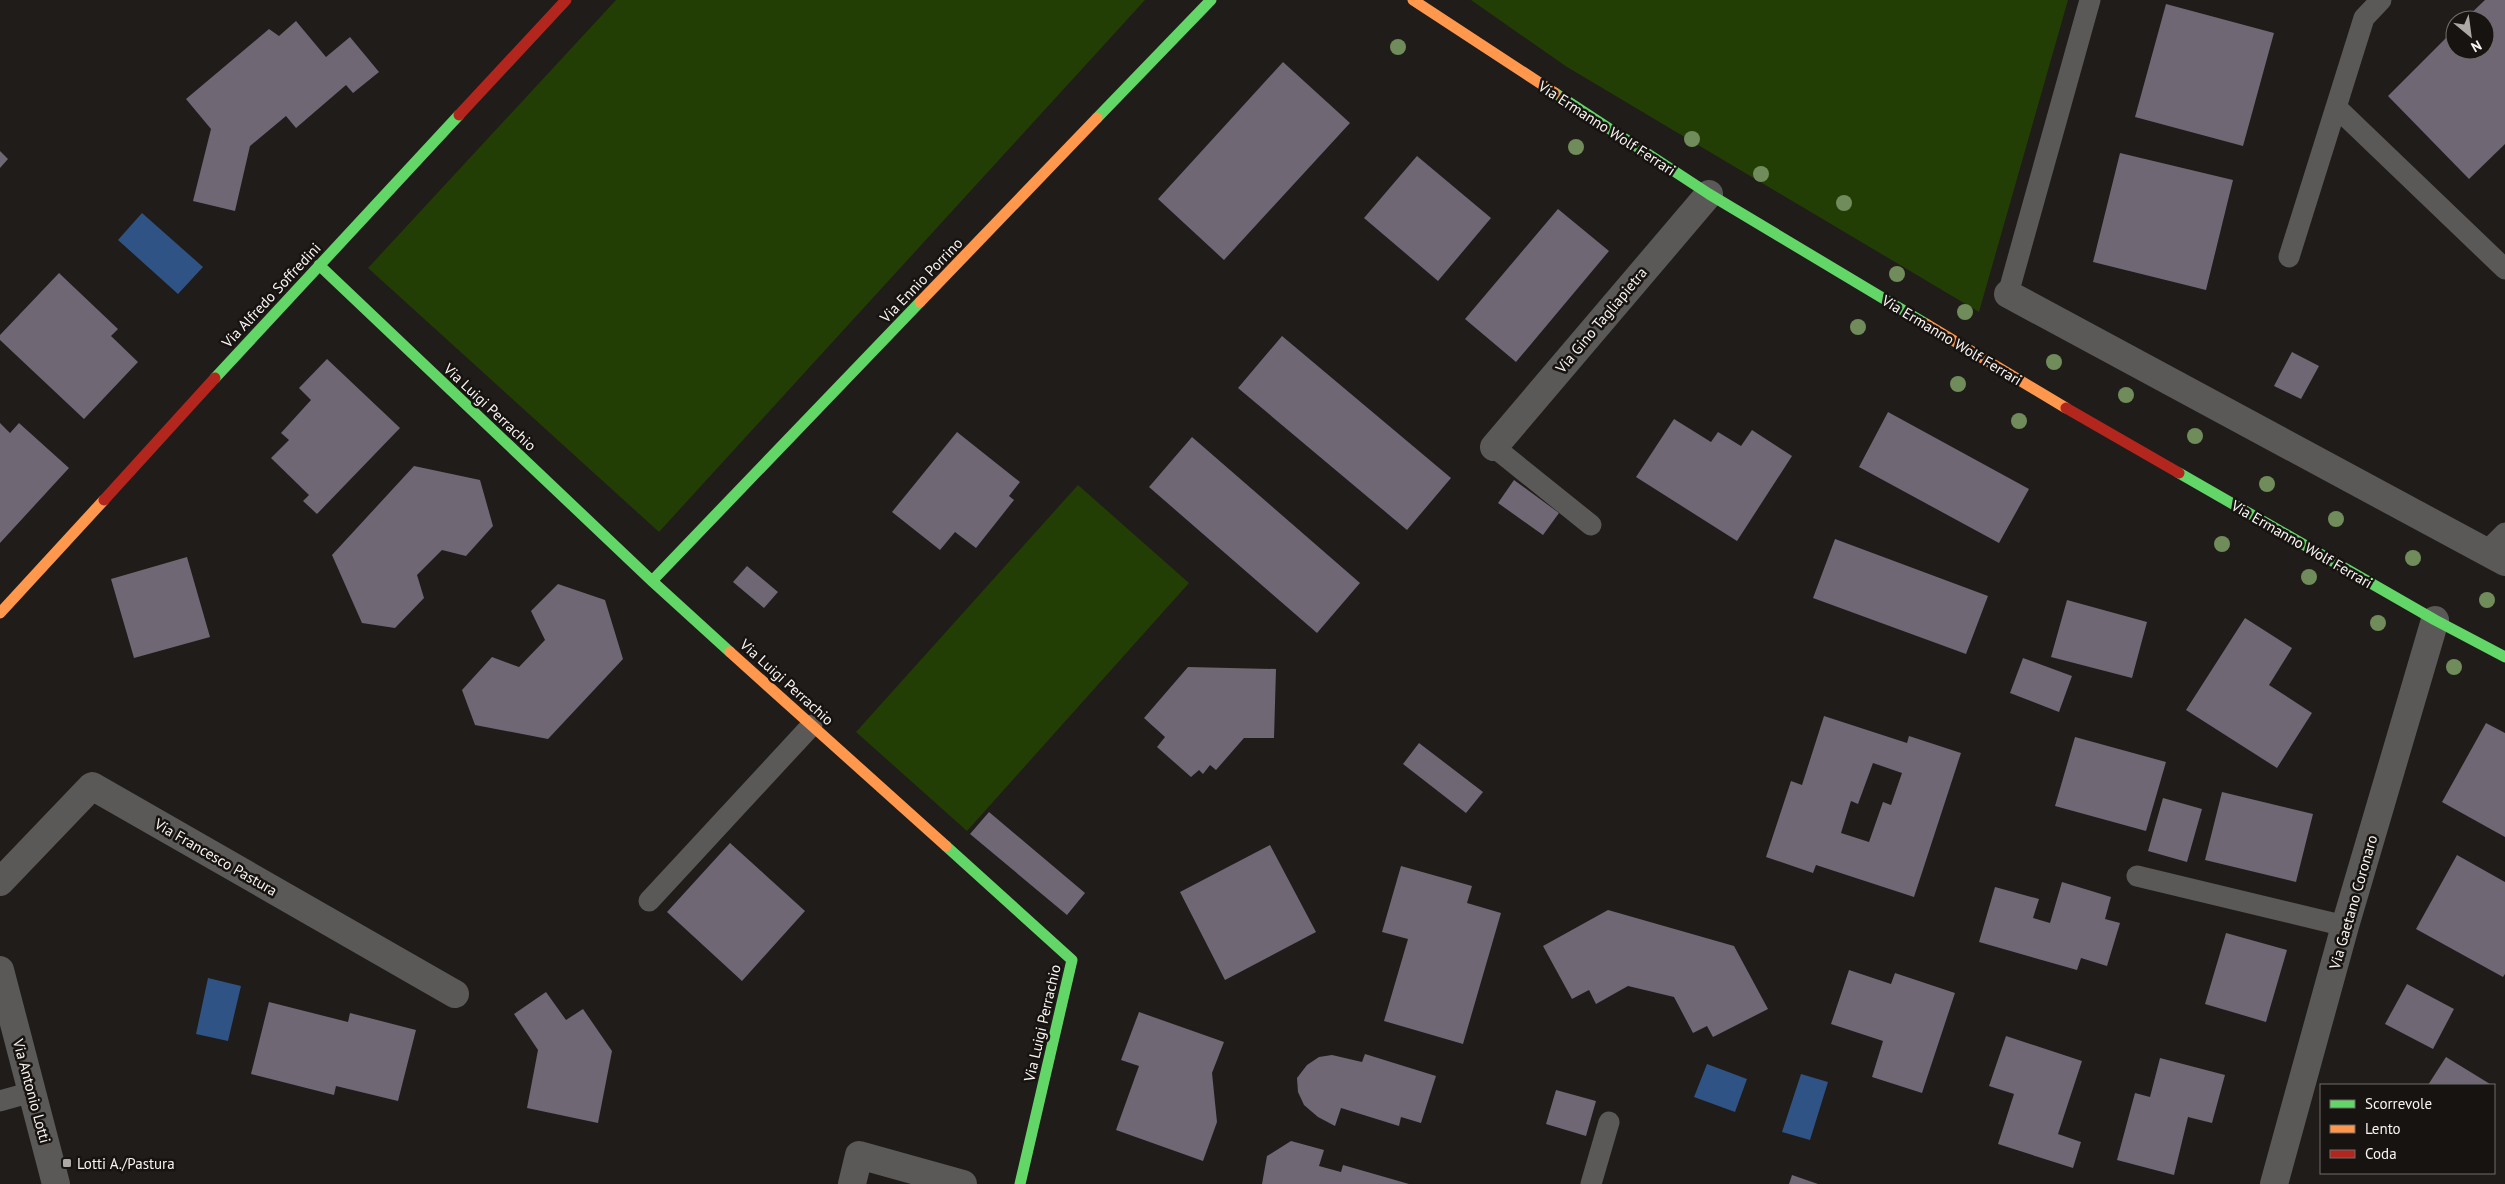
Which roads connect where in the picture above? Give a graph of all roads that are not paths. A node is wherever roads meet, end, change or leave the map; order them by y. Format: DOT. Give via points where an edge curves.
graph roads {
  1 [pos="566,0"];
  2 [pos="1211,0"];
  3 [pos="1413,0"];
  4 [pos="2090,0"];
  5 [pos="2381,0"];
  6 [pos="2366,9"];
  7 [pos="2336,107"];
  8 [pos="1709,194"];
  9 [pos="2289,257"];
  10 [pos="319,265"];
  11 [pos="2505,269"];
  12 [pos="2008,294"];
  13 [pos="1494,447"];
  14 [pos="1592,525"];
  15 [pos="2499,549"];
  16 [pos="652,581"];
  17 [pos="0,613"];
  18 [pos="2435,620"];
  19 [pos="2505,657"];
  20 [pos="812,725"];
  21 [pos="2137,876"];
  22 [pos="0,882"];
  23 [pos="649,901"];
  24 [pos="2345,926"];
  25 [pos="0,970"];
  26 [pos="455,994"];
  27 [pos="32,1092"];
  28 [pos="0,1100"];
  29 [pos="1609,1122"];
  30 [pos="56,1184"];
  31 [pos="852,1184"];
  32 [pos="963,1184"];
  33 [pos="1020,1184"];
  34 [pos="1591,1184"];
  35 [pos="2274,1184"];
  1 -- 10 [label="street, Via Alfredo Soffredini"];
  2 -- 16 [label="street, Via Ennio Porrino"];
  3 -- 8 [label="street, Via Ermanno Wolf Ferrari"];
  4 -- 12 [label="lane"];
  5 -- 6 [label="lane"];
  6 -- 7 [label="lane"];
  7 -- 9 [label="lane"];
  7 -- 11 [label="lane"];
  8 -- 13 [label="street, Via Gino Tagliapietra"];
  8 -- 18 [label="street, Via Ermanno Wolf Ferrari" via="2042,394"];
  10 -- 16 [label="street, Via Luigi Perrachio"];
  10 -- 17 [label="street, Via Alfredo Soffredini"];
  12 -- 15 [label="street"];
  13 -- 14 [label="lane"];
  16 -- 20 [label="street, Via Luigi Perrachio"];
  18 -- 19 [label="street, Via Ermanno Wolf Ferrari"];
  18 -- 24 [label="street, Via Gaetano Coronaro"];
  20 -- 23 [label="lane"];
  20 -- 33 [label="street, Via Luigi Perrachio" via="1072,960"];
  21 -- 24 [label="lane"];
  22 -- 26 [label="street, Via Francesco Pastura" via="92,786"];
  24 -- 35 [label="street, Via Gaetano Coronaro"];
  25 -- 27 [label="street, Via Antonio Lotti"];
  27 -- 28 [label="lane"];
  27 -- 30 [label="street, Via Antonio Lotti"];
  29 -- 34 [label="lane"];
  31 -- 32 [label="street" via="859,1155"];
}
